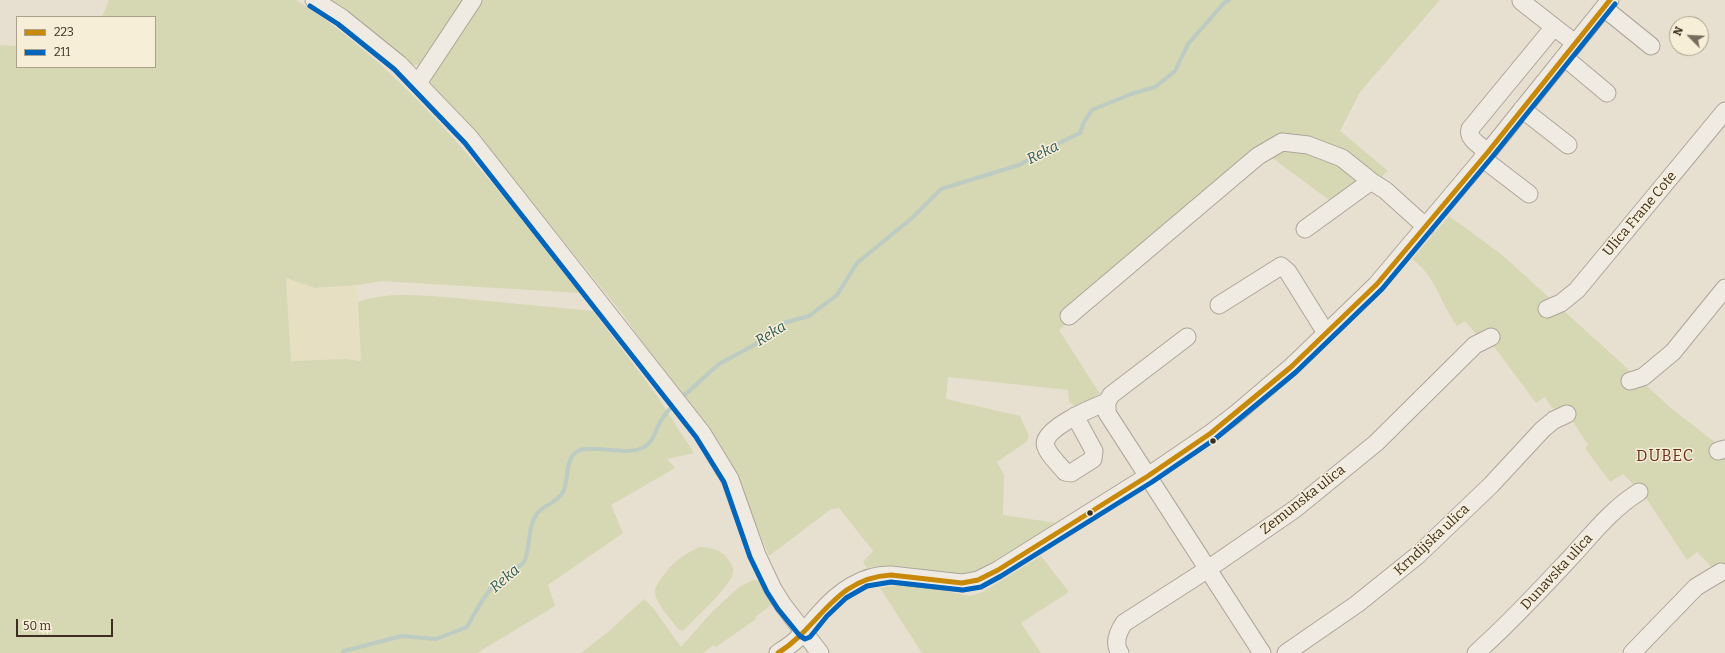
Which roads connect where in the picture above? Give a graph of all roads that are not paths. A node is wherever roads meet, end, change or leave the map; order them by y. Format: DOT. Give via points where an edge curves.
graph roads {
  1 [pos="314,0"];
  2 [pos="473,0"];
  3 [pos="1521,1"];
  4 [pos="1607,4"];
  5 [pos="1554,26"];
  6 [pos="1575,43"];
  7 [pos="1651,46"];
  8 [pos="1564,57"];
  9 [pos="418,83"];
  10 [pos="1607,93"];
  11 [pos="1522,109"];
  12 [pos="1725,111"];
  13 [pos="1568,145"];
  14 [pos="1485,155"];
  15 [pos="1372,182"];
  16 [pos="1529,194"];
  17 [pos="1426,227"];
  18 [pos="1305,229"];
  19 [pos="1725,288"];
  20 [pos="1219,305"];
  21 [pos="1547,309"];
  22 [pos="1069,316"];
  23 [pos="1326,333"];
  24 [pos="1187,337"];
  25 [pos="1491,337"];
  26 [pos="1630,381"];
  27 [pos="1107,402"];
  28 [pos="1567,414"];
  29 [pos="1075,416"];
  30 [pos="1148,476"];
  31 [pos="1639,492"];
  32 [pos="1208,569"];
  33 [pos="1721,572"];
  34 [pos="805,632"];
  35 [pos="778,653"];
  36 [pos="820,653"];
  37 [pos="1120,653"];
  38 [pos="1262,653"];
  39 [pos="1286,653"];
  40 [pos="1476,653"];
  41 [pos="1632,653"];
  1 -- 9 [label="street" via="342,18 399,64"];
  2 -- 9 [label="street"];
  3 -- 5 [label="street"];
  4 -- 6 [label="street"];
  4 -- 7 [label="street"];
  5 -- 6 [label="street"];
  5 -- 14 [label="street" via="1470,129 1470,138"];
  6 -- 8 [label="street"];
  8 -- 10 [label="street"];
  8 -- 11 [label="street"];
  9 -- 34 [label="street" via="470,138 702,433 730,479 761,565 783,605"];
  11 -- 13 [label="street"];
  11 -- 14 [label="street"];
  12 -- 21 [label="street, Ulica Frane Cote" via="1577,290 1561,303"];
  14 -- 16 [label="street"];
  14 -- 17 [label="street"];
  15 -- 17 [label="street" via="1385,190"];
  15 -- 18 [label="street"];
  15 -- 22 [label="street" via="1342,158 1308,145 1282,142 1252,161"];
  17 -- 23 [label="street" via="1377,284"];
  19 -- 26 [label="street" via="1673,352 1643,378"];
  20 -- 23 [label="street" via="1280,266 1288,272"];
  23 -- 30 [label="street" via="1237,413"];
  24 -- 27 [label="street" via="1111,395"];
  25 -- 32 [label="street, Zemunska ulica" via="1475,345 1376,443 1295,509"];
  27 -- 29 [label="street"];
  27 -- 30 [label="street" via="1107,413"];
  28 -- 39 [label="street, Krndijska ulica" via="1543,429 1465,511 1418,555 1357,604"];
  30 -- 32 [label="street"];
  30 -- 34 [label="street" via="978,580 962,583 880,574 868,577 828,604"];
  31 -- 40 [label="street, Dunavska ulica" via="1603,523 1519,613"];
  32 -- 37 [label="street, Zemunska ulica" via="1124,623 1118,632 1116,642"];
  32 -- 38 [label="street"];
  33 -- 41 [label="street" via="1696,587"];
  34 -- 35 [label="street"];
  34 -- 36 [label="street"];
}
